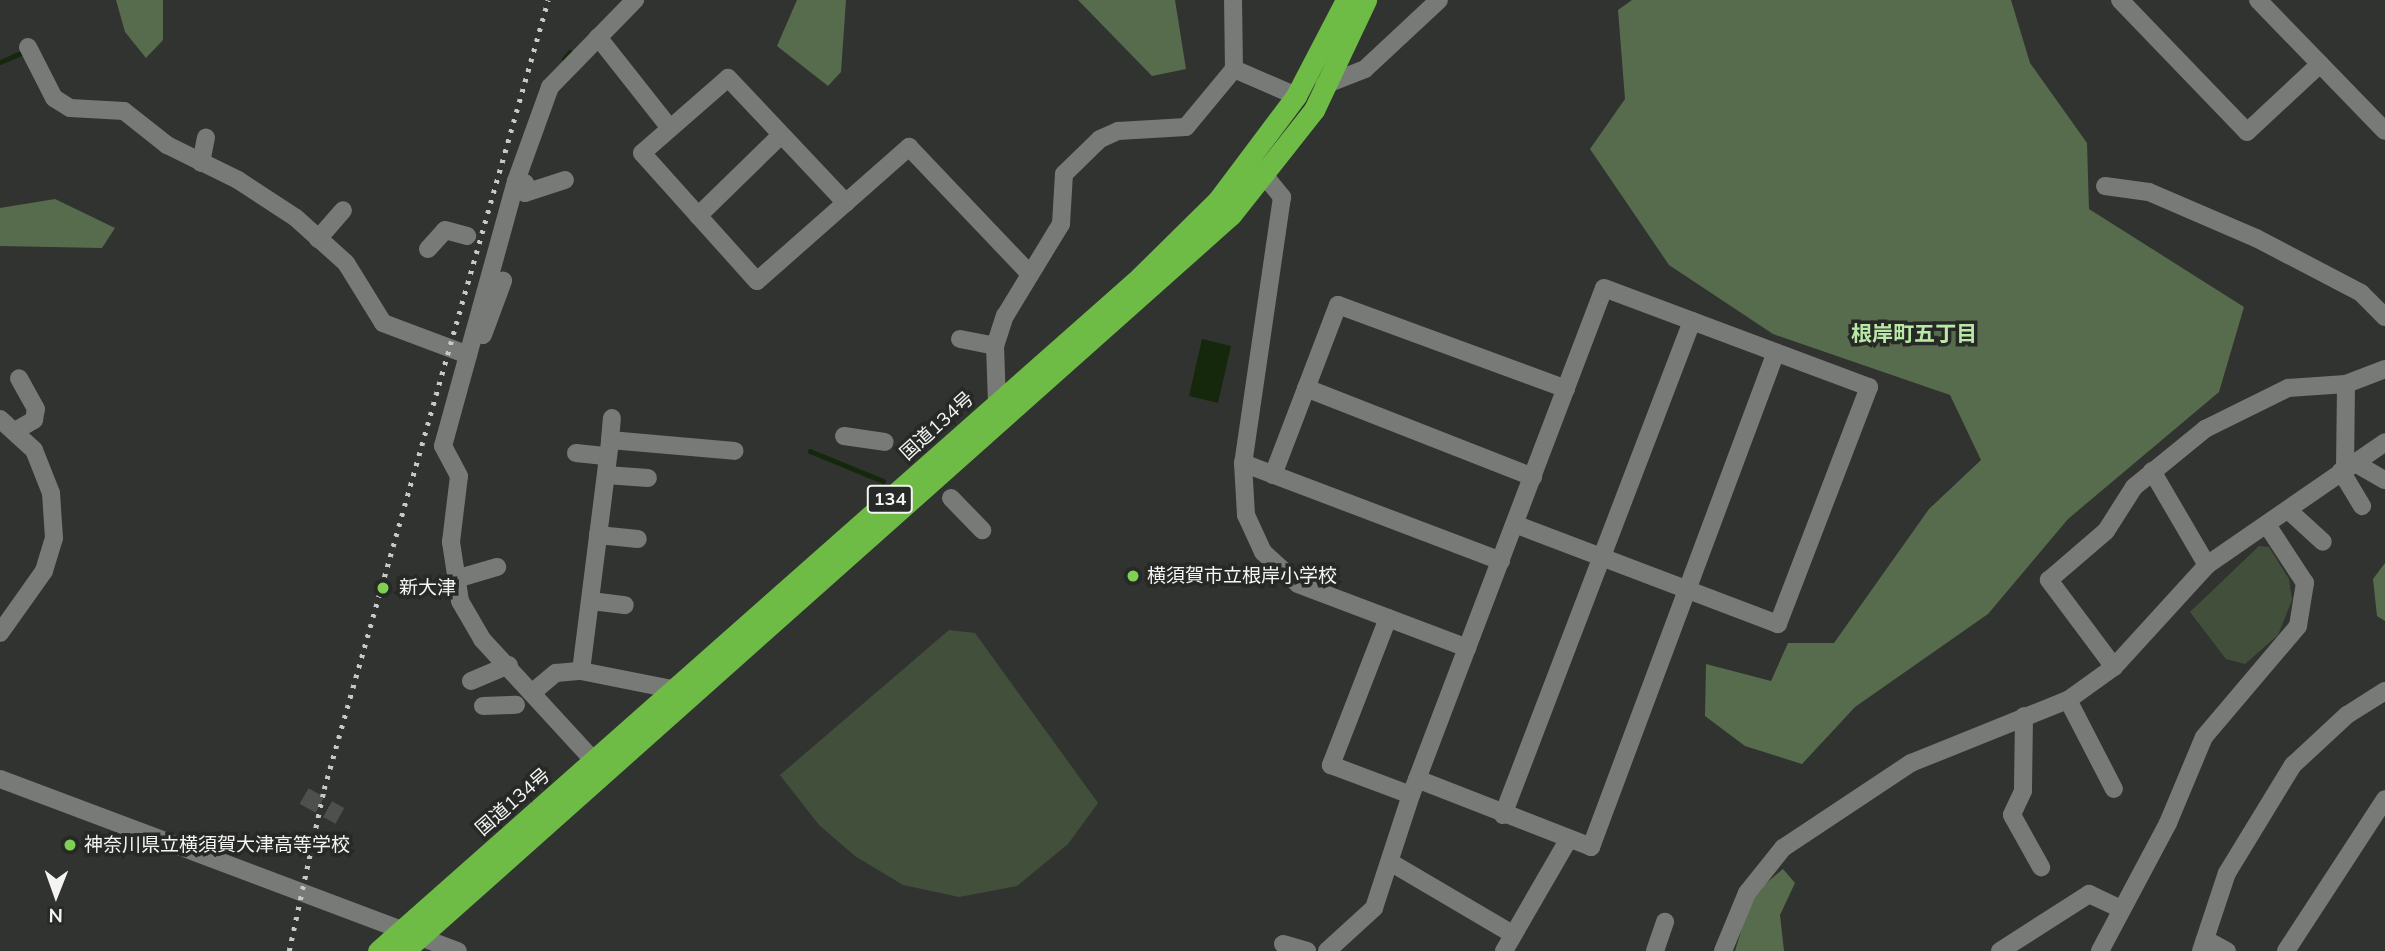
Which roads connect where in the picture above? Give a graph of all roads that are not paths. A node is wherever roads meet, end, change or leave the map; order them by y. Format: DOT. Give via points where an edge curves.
graph roads {
  1 [pos="635,0"];
  2 [pos="1233,0"];
  3 [pos="1346,0"];
  4 [pos="1366,0"];
  5 [pos="1439,0"];
  6 [pos="2119,0"];
  7 [pos="2258,0"];
  8 [pos="598,37"];
  9 [pos="29,47"];
  10 [pos="2320,64"];
  11 [pos="1234,69"];
  12 [pos="1324,85"];
  13 [pos="1296,96"];
  14 [pos="669,127"];
  15 [pos="2385,131"];
  16 [pos="781,135"];
  17 [pos="206,137"];
  18 [pos="201,163"];
  19 [pos="1260,167"];
  20 [pos="565,180"];
  21 [pos="516,181"];
  22 [pos="2105,186"];
  23 [pos="846,203"];
  24 [pos="343,211"];
  25 [pos="698,216"];
  26 [pos="467,236"];
  27 [pos="318,239"];
  28 [pos="428,249"];
  29 [pos="1030,274"];
  30 [pos="503,281"];
  31 [pos="2385,317"];
  32 [pos="1692,321"];
  33 [pos="960,339"];
  34 [pos="995,346"];
  35 [pos="1776,352"];
  36 [pos="467,357"];
  37 [pos="2385,369"];
  38 [pos="19,378"];
  39 [pos="2346,384"];
  40 [pos="1306,388"];
  41 [pos="1566,389"];
  42 [pos="997,403"];
  43 [pos="612,418"];
  44 [pos="0,419"];
  45 [pos="15,431"];
  46 [pos="844,436"];
  47 [pos="885,442"];
  48 [pos="2385,442"];
  49 [pos="608,448"];
  50 [pos="736,451"];
  51 [pos="576,453"];
  52 [pos="1243,463"];
  53 [pos="2347,467"];
  54 [pos="2152,471"];
  55 [pos="606,475"];
  56 [pos="1273,475"];
  57 [pos="1533,477"];
  58 [pos="648,478"];
  59 [pos="2385,480"];
  60 [pos="951,498"];
  61 [pos="2362,506"];
  62 [pos="2288,510"];
  63 [pos="1517,525"];
  64 [pos="2267,525"];
  65 [pos="982,530"];
  66 [pos="598,536"];
  67 [pos="638,538"];
  68 [pos="2323,542"];
  69 [pos="1605,559"];
  70 [pos="1501,561"];
  71 [pos="2207,565"];
  72 [pos="497,567"];
  73 [pos="456,579"];
  74 [pos="1690,591"];
  75 [pos="591,600"];
  76 [pos="625,605"];
  77 [pos="1388,618"];
  78 [pos="0,633"];
  79 [pos="1467,648"];
  80 [pos="509,665"];
  81 [pos="2114,667"];
  82 [pos="581,671"];
  83 [pos="471,681"];
  84 [pos="672,690"];
  85 [pos="2385,691"];
  86 [pos="533,692"];
  87 [pos="2067,700"];
  88 [pos="516,705"];
  89 [pos="484,706"];
  90 [pos="2024,716"];
  91 [pos="594,761"];
  92 [pos="0,779"];
  93 [pos="1414,787"];
  94 [pos="2114,789"];
  95 [pos="2385,799"];
  96 [pos="1503,815"];
  97 [pos="1568,841"];
  98 [pos="1390,862"];
  99 [pos="2040,867"];
  100 [pos="2121,909"];
  101 [pos="1665,922"];
  102 [pos="1512,934"];
  103 [pos="407,941"];
  104 [pos="1283,944"];
  105 [pos="2203,945"];
  106 [pos="378,951"];
  107 [pos="458,951"];
  108 [pos="1307,951"];
  109 [pos="1327,951"];
  110 [pos="1504,951"];
  111 [pos="1655,951"];
  112 [pos="1723,951"];
  113 [pos="2000,951"];
  114 [pos="2100,951"];
  115 [pos="2227,951"];
  116 [pos="2286,951"];
  1 -- 8 [label="street"];
  2 -- 11 [label="street"];
  3 -- 13 [label="highway, 国道134号 / 134"];
  4 -- 12 [label="highway, 国道134号 / 134"];
  5 -- 12 [label="street" via="1365,69"];
  6 -- 10 [label="street" via="2247,132"];
  7 -- 10 [label="street"];
  8 -- 14 [label="street"];
  8 -- 21 [label="street" via="550,88"];
  9 -- 18 [label="street" via="54,97 70,108 124,111"];
  10 -- 15 [label="street"];
  11 -- 13 [label="street"];
  11 -- 29 [label="street" via="1186,127 1118,131 1100,139 1064,174 1061,224"];
  12 -- 19 [label="highway, 国道134号 / 134"];
  13 -- 19 [label="highway, 国道134号 / 134"];
  14 -- 16 [label="street" via="728,78"];
  14 -- 25 [label="street" via="642,153"];
  16 -- 23 [label="street"];
  16 -- 25 [label="street"];
  17 -- 18 [label="street"];
  18 -- 27 [label="street" via="237,180"];
  19 -- 42 [label="highway, 国道134号 / 134"];
  19 -- 52 [label="street" via="1282,197"];
  19 -- 103 [label="highway, 国道134号 / 134" via="1153,290"];
  20 -- 21 [label="street" via="525,192 525,183"];
  21 -- 36 [label="street"];
  22 -- 31 [label="street" via="2149,192 2256,237 2361,293"];
  23 -- 25 [label="street" via="757,281"];
  23 -- 29 [label="street" via="909,147"];
  24 -- 27 [label="street"];
  26 -- 28 [label="street" via="445,230"];
  27 -- 36 [label="street" via="346,263 383,323"];
  29 -- 34 [label="street"];
  30 -- 36 [label="street" via="475,356"];
  32 -- 35 [label="street"];
  32 -- 41 [label="street" via="1604,288"];
  32 -- 69 [label="street"];
  33 -- 34 [label="street"];
  34 -- 42 [label="street"];
  35 -- 74 [label="street"];
  35 -- 74 [label="street" via="1869,387 1778,624"];
  36 -- 73 [label="street" via="443,446 459,475 451,542"];
  37 -- 39 [label="street"];
  38 -- 45 [label="street" via="36,409 34,420"];
  39 -- 53 [label="street"];
  39 -- 54 [label="street" via="2288,388 2240,408"];
  40 -- 41 [label="street" via="1338,305"];
  40 -- 56 [label="street"];
  40 -- 57 [label="street"];
  41 -- 57 [label="street"];
  42 -- 84 [label="highway, 国道134号 / 134"];
  43 -- 49 [label="street"];
  44 -- 45 [label="street"];
  45 -- 78 [label="street" via="34,450 51,493 54,538 44,571"];
  46 -- 47 [label="street"];
  48 -- 53 [label="street"];
  49 -- 50 [label="street"];
  49 -- 51 [label="street"];
  49 -- 55 [label="street"];
  52 -- 56 [label="street"];
  52 -- 77 [label="street" via="1246,515 1263,552 1298,584"];
  53 -- 59 [label="street"];
  53 -- 61 [label="street"];
  53 -- 62 [label="street"];
  54 -- 71 [label="street"];
  54 -- 81 [label="street" via="2106,531 2049,580"];
  55 -- 58 [label="street"];
  55 -- 66 [label="street"];
  56 -- 70 [label="street"];
  57 -- 63 [label="street"];
  60 -- 65 [label="street"];
  62 -- 64 [label="street"];
  62 -- 68 [label="street"];
  63 -- 69 [label="street"];
  63 -- 70 [label="street"];
  64 -- 71 [label="street"];
  64 -- 100 [label="street" via="2305,583 2298,626 2204,737"];
  66 -- 67 [label="street"];
  66 -- 75 [label="street"];
  69 -- 74 [label="street"];
  69 -- 96 [label="street"];
  70 -- 79 [label="street"];
  71 -- 81 [label="street"];
  72 -- 73 [label="street"];
  73 -- 80 [label="street" via="482,639"];
  74 -- 97 [label="street" via="1591,847"];
  75 -- 76 [label="street"];
  75 -- 82 [label="street"];
  77 -- 79 [label="street"];
  77 -- 93 [label="street" via="1331,765"];
  79 -- 93 [label="street"];
  80 -- 83 [label="street"];
  80 -- 86 [label="street"];
  81 -- 87 [label="street"];
  82 -- 84 [label="street"];
  82 -- 86 [label="street" via="556,673"];
  84 -- 91 [label="highway, 国道134号 / 134"];
  85 -- 105 [label="street" via="2347,715 2293,765 2227,873"];
  86 -- 91 [label="street"];
  87 -- 90 [label="street"];
  87 -- 94 [label="street"];
  88 -- 89 [label="street"];
  90 -- 99 [label="street" via="2023,791 2012,815"];
  90 -- 112 [label="street" via="1911,763 1783,848 1747,893"];
  91 -- 103 [label="highway, 国道134号 / 134"];
  92 -- 103 [label="street"];
  93 -- 96 [label="street"];
  93 -- 98 [label="street"];
  95 -- 116 [label="street"];
  96 -- 97 [label="street"];
  97 -- 102 [label="street"];
  98 -- 102 [label="street"];
  98 -- 109 [label="street" via="1374,908"];
  100 -- 113 [label="street" via="2089,894"];
  100 -- 114 [label="street"];
  101 -- 111 [label="street"];
  102 -- 110 [label="street"];
  103 -- 106 [label="highway, 国道134号 / 134"];
  103 -- 107 [label="street"];
  104 -- 108 [label="street"];
  105 -- 115 [label="street"];
}
